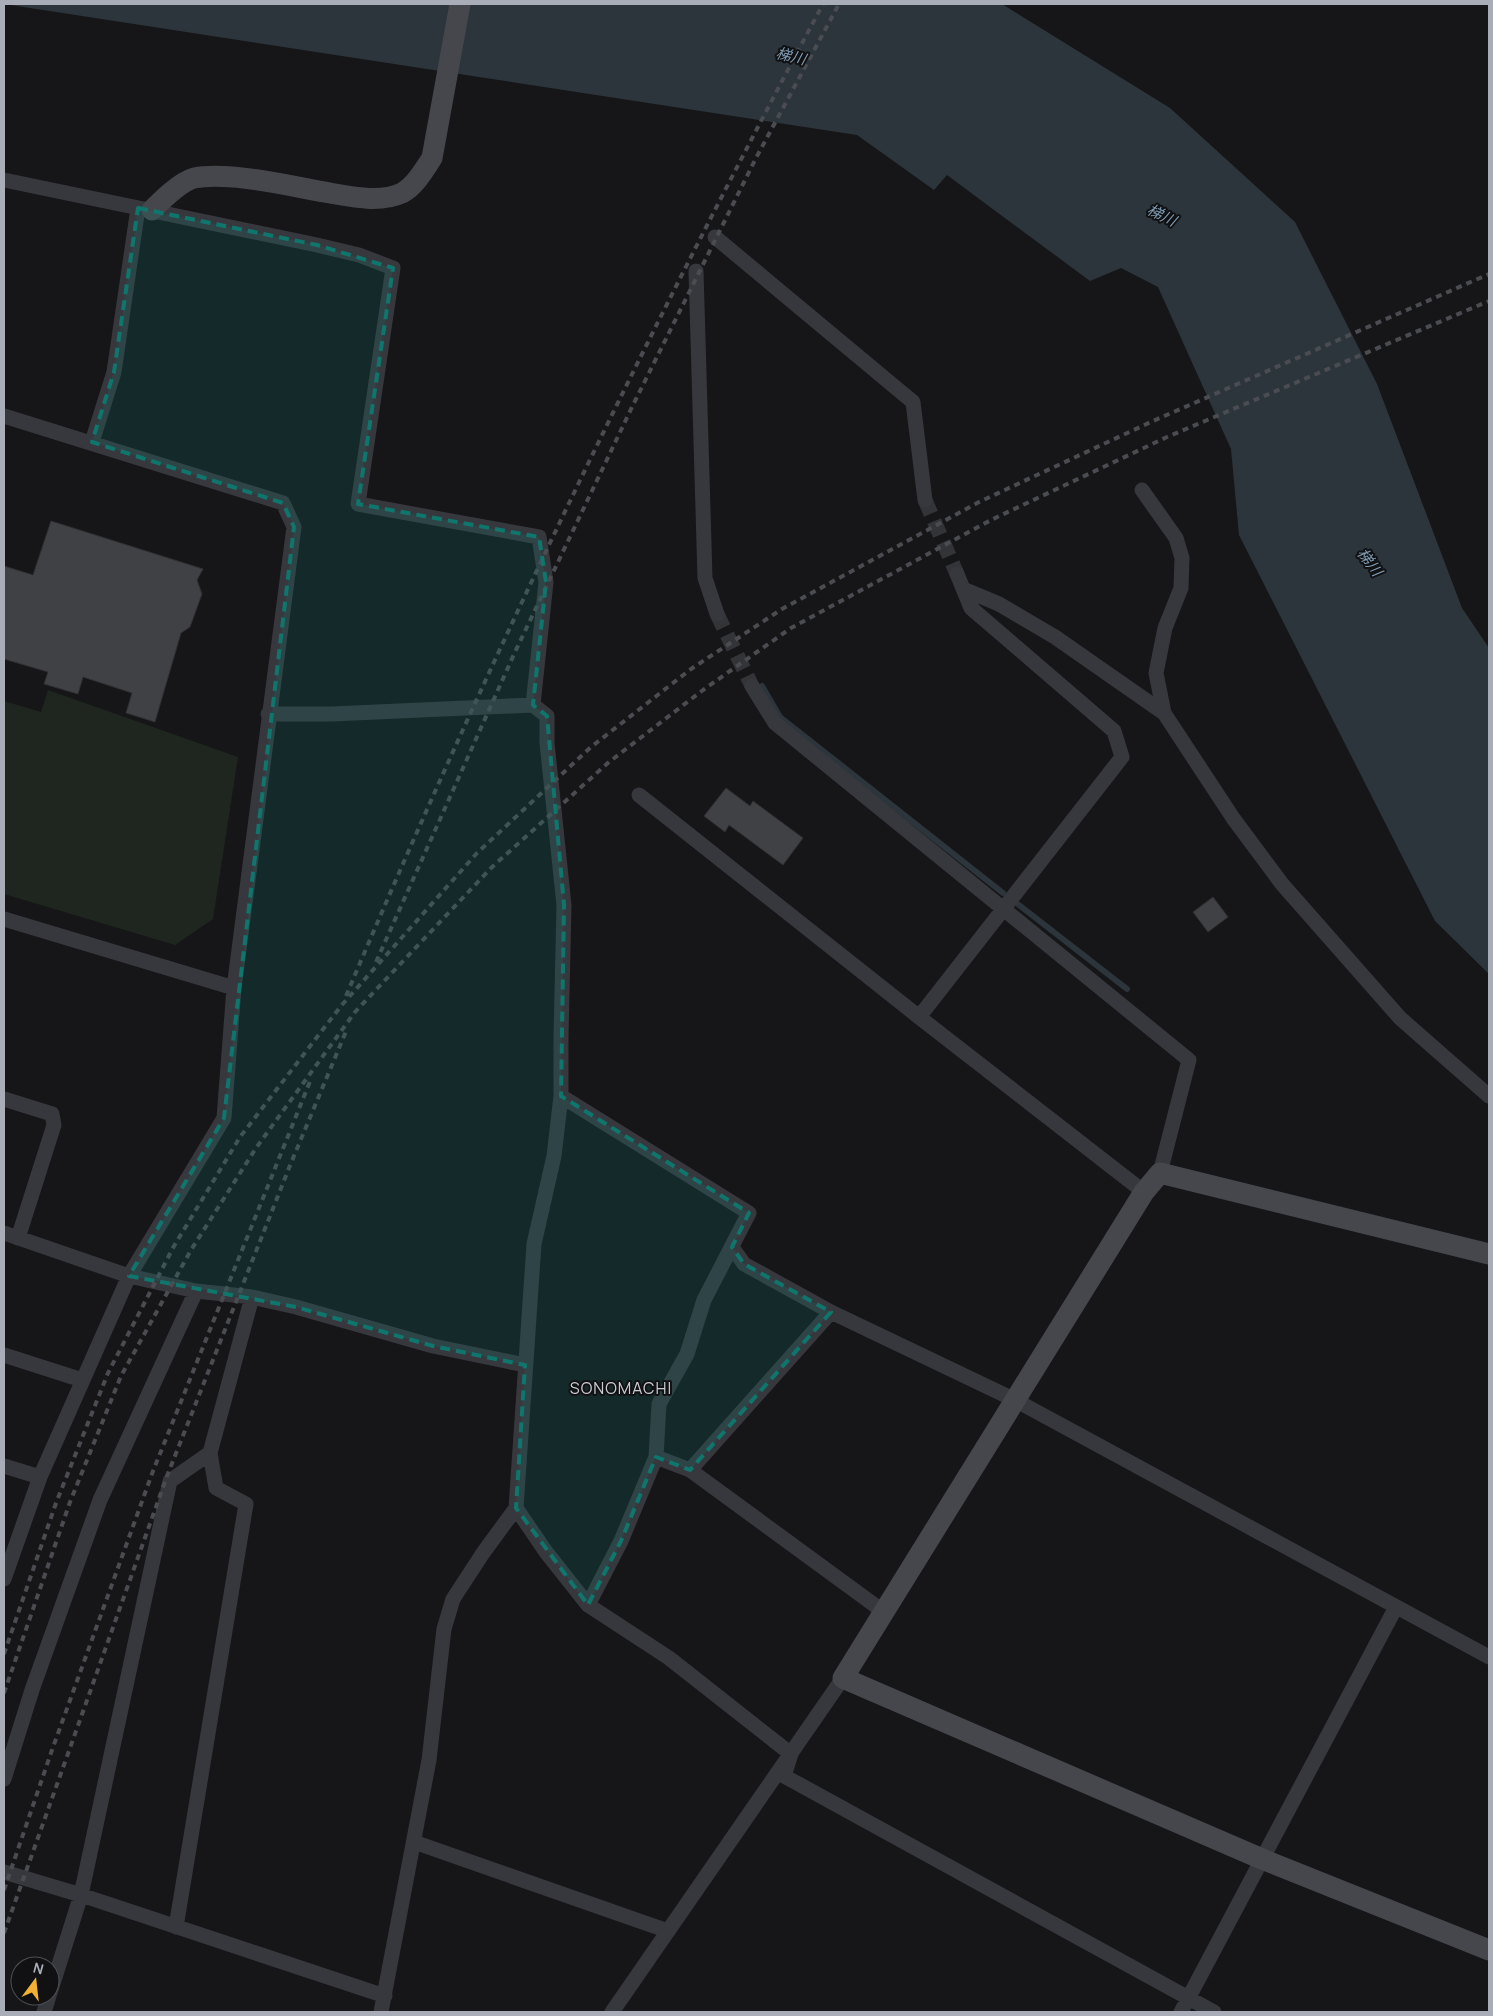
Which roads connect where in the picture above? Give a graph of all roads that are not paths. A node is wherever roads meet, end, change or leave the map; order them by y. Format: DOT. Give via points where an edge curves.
graph roads {
  1 [pos="460,4"];
  2 [pos="4,180"];
  3 [pos="145,209"];
  4 [pos="715,238"];
  5 [pos="696,271"];
  6 [pos="4,416"];
  7 [pos="92,442"];
  8 [pos="1142,490"];
  9 [pos="925,500"];
  10 [pos="957,574"];
  11 [pos="963,589"];
  12 [pos="717,614"];
  13 [pos="752,686"];
  14 [pos="532,704"];
  15 [pos="268,714"];
  16 [pos="1164,714"];
  17 [pos="639,795"];
  18 [pos="1002,910"];
  19 [pos="4,919"];
  20 [pos="234,988"];
  21 [pos="919,1017"];
  22 [pos="561,1096"];
  23 [pos="1489,1096"];
  24 [pos="4,1098"];
  25 [pos="1160,1173"];
  26 [pos="1144,1192"];
  27 [pos="11,1236"];
  28 [pos="732,1247"];
  29 [pos="1489,1254"];
  30 [pos="129,1276"];
  31 [pos="196,1291"];
  32 [pos="252,1297"];
  33 [pos="831,1312"];
  34 [pos="4,1355"];
  35 [pos="525,1365"];
  36 [pos="82,1380"];
  37 [pos="1015,1400"];
  38 [pos="210,1453"];
  39 [pos="656,1457"];
  40 [pos="4,1466"];
  41 [pos="690,1470"];
  42 [pos="40,1477"];
  43 [pos="516,1508"];
  44 [pos="4,1579"];
  45 [pos="588,1605"];
  46 [pos="1396,1607"];
  47 [pos="884,1612"];
  48 [pos="1489,1657"];
  49 [pos="843,1678"];
  50 [pos="791,1754"];
  51 [pos="4,1779"];
  52 [pos="414,1842"];
  53 [pos="1262,1859"];
  54 [pos="4,1872"];
  55 [pos="81,1895"];
  56 [pos="176,1927"];
  57 [pos="668,1932"];
  58 [pos="1489,1950"];
  59 [pos="60,1963"];
  60 [pos="385,1996"];
  61 [pos="1188,1999"];
  62 [pos="381,2012"];
  63 [pos="613,2012"];
  64 [pos="1181,2012"];
  65 [pos="1214,2012"];
  1 -- 3 [label="street" via="432,158 421,176 402,192 374,199 254,180 193,178"];
  2 -- 3 [label="street"];
  3 -- 7 [label="street" via="114,372"];
  3 -- 14 [label="street" via="360,255 393,268 358,504 539,537 546,582"];
  4 -- 9 [label="street" via="913,402"];
  5 -- 12 [label="street" via="705,578"];
  6 -- 7 [label="street"];
  7 -- 15 [label="street" via="284,503 294,527"];
  8 -- 16 [label="street" via="1176,538 1182,558 1181,588 1165,628 1156,673"];
  10 -- 11 [label="street"];
  11 -- 16 [label="street" via="999,604 1055,637"];
  11 -- 18 [label="street" via="971,608 1114,730 1122,757"];
  13 -- 18 [label="street" via="775,723"];
  14 -- 15 [label="street"];
  14 -- 22 [label="street" via="547,716 546,743 564,905"];
  15 -- 20 [label="street"];
  16 -- 23 [label="street" via="1233,818 1282,884 1400,1018"];
  17 -- 21 [label="street"];
  18 -- 21 [label="street"];
  18 -- 25 [label="street" via="1189,1060"];
  19 -- 20 [label="street"];
  20 -- 30 [label="street" via="224,1118"];
  21 -- 26 [label="street"];
  22 -- 28 [label="street" via="749,1213"];
  22 -- 35 [label="street" via="554,1156 534,1244"];
  24 -- 27 [label="street" via="52,1114 54,1125"];
  25 -- 26 [label="street"];
  25 -- 29 [label="street"];
  26 -- 37 [label="street"];
  27 -- 30 [label="street"];
  28 -- 33 [label="street" via="744,1264"];
  28 -- 39 [label="street" via="704,1300 687,1354 659,1404"];
  30 -- 31 [label="street"];
  30 -- 36 [label="street"];
  31 -- 32 [label="street"];
  31 -- 51 [label="street" via="100,1500"];
  32 -- 35 [label="street" via="433,1346"];
  32 -- 38 [label="street"];
  33 -- 37 [label="street"];
  33 -- 41 [label="street"];
  34 -- 36 [label="street"];
  35 -- 43 [label="street"];
  36 -- 42 [label="street"];
  37 -- 46 [label="street"];
  37 -- 47 [label="street"];
  38 -- 55 [label="street" via="170,1481"];
  38 -- 56 [label="street" via="216,1488 246,1504"];
  39 -- 41 [label="street"];
  39 -- 45 [label="street" via="621,1541"];
  40 -- 42 [label="street"];
  41 -- 47 [label="street"];
  42 -- 44 [label="street"];
  43 -- 45 [label="street"];
  43 -- 52 [label="street" via="453,1598 444,1629 429,1760"];
  45 -- 50 [label="street" via="669,1658"];
  46 -- 48 [label="street"];
  46 -- 53 [label="street"];
  47 -- 49 [label="street"];
  49 -- 50 [label="street"];
  49 -- 53 [label="street"];
  50 -- 57 [label="street"];
  50 -- 61 [label="street" via="784,1776"];
  52 -- 57 [label="street"];
  52 -- 60 [label="street"];
  53 -- 58 [label="street"];
  53 -- 61 [label="street"];
  54 -- 55 [label="street"];
  55 -- 56 [label="street"];
  55 -- 59 [label="street"];
  56 -- 60 [label="street"];
  57 -- 63 [label="street"];
  60 -- 62 [label="street"];
  61 -- 64 [label="street"];
  61 -- 65 [label="street"];
}
